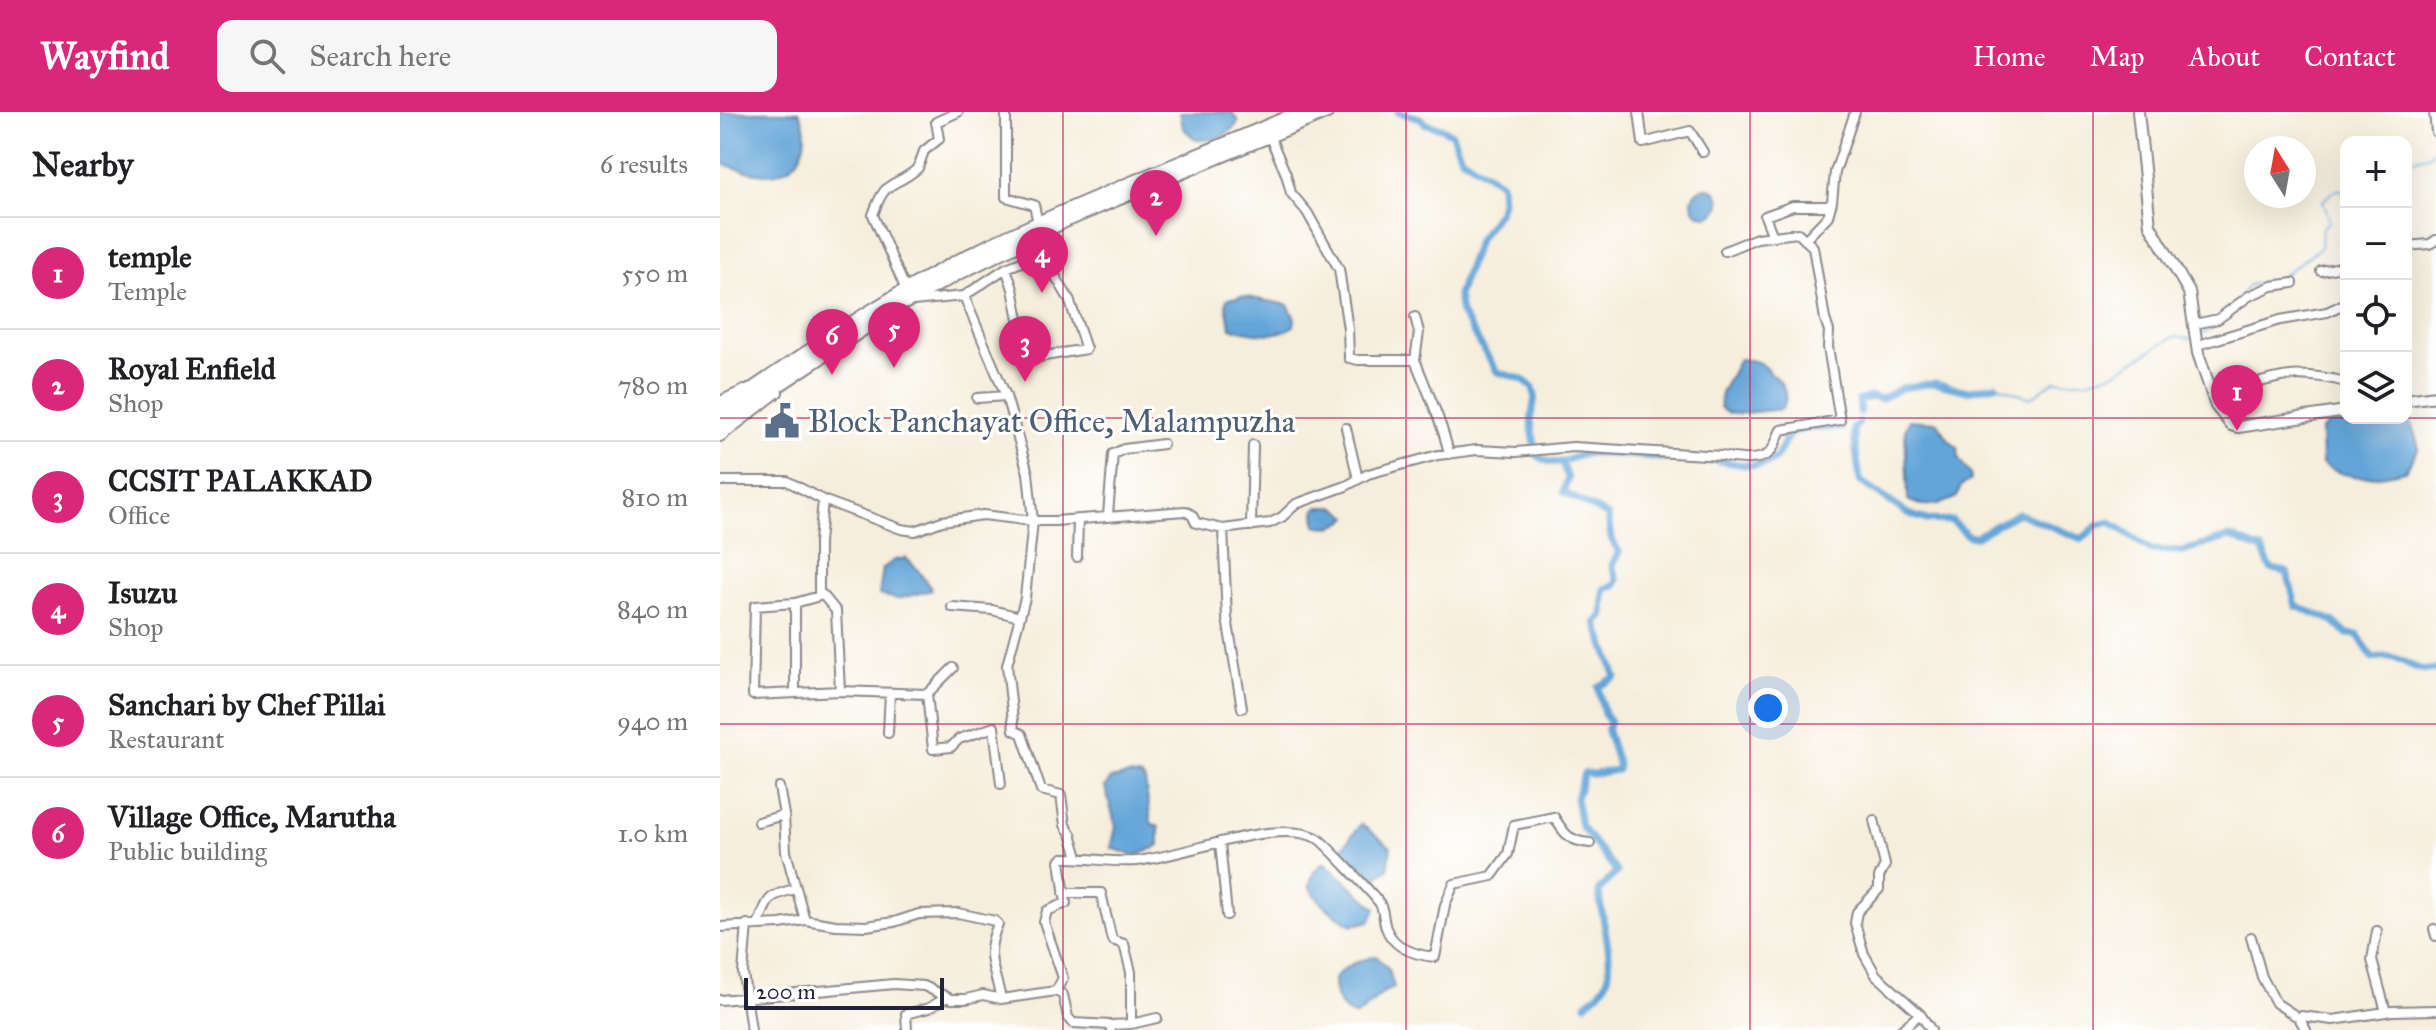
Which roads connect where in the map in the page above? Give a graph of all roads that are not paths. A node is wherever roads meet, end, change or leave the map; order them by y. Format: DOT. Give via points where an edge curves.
graph roads {
  1 [pos="958,112"];
  2 [pos="1006,112"];
  3 [pos="1300,112"];
  4 [pos="1327,112"];
  5 [pos="1639,112"];
  6 [pos="1855,112"];
  7 [pos="2138,112"];
  8 [pos="2434,112"];
  9 [pos="2436,132"];
  10 [pos="1269,135"];
  11 [pos="1703,152"];
  12 [pos="1832,202"];
  13 [pos="1041,227"];
  14 [pos="1772,234"];
  15 [pos="1805,240"];
  16 [pos="2436,240"];
  17 [pos="2412,246"];
  18 [pos="1725,251"];
  19 [pos="1048,252"];
  20 [pos="2340,267"];
  21 [pos="1006,268"];
  22 [pos="2321,271"];
  23 [pos="2293,283"];
  24 [pos="907,296"];
  25 [pos="964,296"];
  26 [pos="893,304"];
  27 [pos="2340,306"];
  28 [pos="1415,317"];
  29 [pos="2195,324"];
  30 [pos="2198,345"];
  31 [pos="1415,360"];
  32 [pos="796,374"];
  33 [pos="2340,381"];
  34 [pos="763,383"];
  35 [pos="1006,396"];
  36 [pos="2436,396"];
  37 [pos="977,398"];
  38 [pos="2242,398"];
  39 [pos="2412,399"];
  40 [pos="720,402"];
  41 [pos="720,411"];
  42 [pos="2340,412"];
  43 [pos="720,424"];
  44 [pos="1346,428"];
  45 [pos="720,436"];
  46 [pos="1163,444"];
  47 [pos="1253,445"];
  48 [pos="1449,454"];
  49 [pos="1358,479"];
  50 [pos="720,481"];
  51 [pos="823,500"];
  52 [pos="1108,515"];
  53 [pos="1078,519"];
  54 [pos="1033,521"];
  55 [pos="1251,526"];
  56 [pos="1223,529"];
  57 [pos="1077,557"];
  58 [pos="819,596"];
  59 [pos="795,603"];
  60 [pos="952,607"];
  61 [pos="1020,617"];
  62 [pos="953,668"];
  63 [pos="840,691"];
  64 [pos="795,693"];
  65 [pos="890,693"];
  66 [pos="927,694"];
  67 [pos="1242,708"];
  68 [pos="888,733"];
  69 [pos="1001,784"];
  70 [pos="779,787"];
  71 [pos="784,815"];
  72 [pos="1874,820"];
  73 [pos="758,822"];
  74 [pos="1220,842"];
  75 [pos="1590,843"];
  76 [pos="1078,857"];
  77 [pos="795,889"];
  78 [pos="1064,893"];
  79 [pos="1227,915"];
  80 [pos="805,920"];
  81 [pos="747,924"];
  82 [pos="758,925"];
  83 [pos="720,927"];
  84 [pos="2377,931"];
  85 [pos="2251,937"];
  86 [pos="1056,991"];
  87 [pos="748,997"];
  88 [pos="947,997"];
  89 [pos="1001,999"];
  90 [pos="720,1000"];
  91 [pos="2436,1010"];
  92 [pos="2386,1012"];
  93 [pos="1920,1014"];
  94 [pos="1157,1018"];
  95 [pos="2299,1018"];
  96 [pos="1131,1024"];
  97 [pos="1111,1028"];
  98 [pos="751,1030"];
  99 [pos="907,1030"];
  100 [pos="1901,1030"];
  101 [pos="1931,1030"];
  102 [pos="2306,1030"];
  1 -- 24 [label="street" via="936,122 939,139 924,151 918,168 880,194 873,215"];
  2 -- 13 [label="street" via="1006,197 1034,205"];
  3 -- 13 [label="highway"];
  4 -- 10 [label="highway"];
  5 -- 11 [label="street" via="1643,143 1690,131"];
  6 -- 12 [label="street" via="1835,172"];
  7 -- 29 [label="street" via="2150,225 2189,292"];
  8 -- 9 [label="street"];
  10 -- 13 [label="highway"];
  10 -- 31 [label="street" via="1291,193 1339,269 1349,358"];
  12 -- 14 [label="street" via="1768,215 1764,219"];
  12 -- 15 [label="street" via="1828,216"];
  13 -- 19 [label="street"];
  13 -- 24 [label="highway"];
  14 -- 15 [label="street" via="1798,233"];
  14 -- 18 [label="street"];
  15 -- 48 [label="street" via="1813,247 1829,331 1839,422 1781,430 1771,452 1736,460 1573,447"];
  16 -- 17 [label="street"];
  19 -- 21 [label="street"];
  19 -- 21 [label="street" via="1086,349 1027,359"];
  20 -- 22 [label="street"];
  21 -- 25 [label="street"];
  23 -- 29 [label="street" via="2272,286 2218,319"];
  24 -- 25 [label="street"];
  24 -- 26 [label="highway"];
  25 -- 35 [label="street"];
  26 -- 32 [label="highway"];
  26 -- 34 [label="highway"];
  27 -- 30 [label="street"];
  28 -- 31 [label="street"];
  29 -- 30 [label="street"];
  30 -- 42 [label="street" via="2216,406 2231,425"];
  31 -- 48 [label="street" via="1443,425"];
  32 -- 43 [label="highway"];
  32 -- 45 [label="street"];
  33 -- 38 [label="street" via="2313,374 2280,375 2241,388"];
  34 -- 40 [label="street"];
  34 -- 41 [label="highway"];
  35 -- 37 [label="street"];
  35 -- 54 [label="street" via="1028,473"];
  36 -- 39 [label="street"];
  44 -- 49 [label="street"];
  46 -- 52 [label="street" via="1113,454"];
  47 -- 55 [label="street"];
  48 -- 49 [label="street"];
  49 -- 55 [label="street" via="1296,504 1270,523"];
  50 -- 51 [label="street" via="787,481"];
  51 -- 54 [label="street" via="915,531 983,515"];
  51 -- 58 [label="street"];
  52 -- 53 [label="street"];
  52 -- 56 [label="street" via="1185,511 1196,523"];
  53 -- 54 [label="street"];
  53 -- 57 [label="street"];
  54 -- 61 [label="street"];
  55 -- 56 [label="street"];
  56 -- 67 [label="street" via="1227,618"];
  58 -- 59 [label="street"];
  58 -- 63 [label="street" via="836,611"];
  59 -- 64 [label="street"];
  59 -- 64 [label="street" via="755,606 753,695"];
  60 -- 61 [label="street"];
  61 -- 76 [label="street" via="1007,665 1014,730 1022,734 1041,790 1061,795 1065,825"];
  62 -- 66 [label="street"];
  63 -- 64 [label="street"];
  63 -- 65 [label="street"];
  65 -- 66 [label="street"];
  65 -- 68 [label="street"];
  66 -- 69 [label="street" via="933,749 951,747 994,727"];
  70 -- 71 [label="street"];
  71 -- 73 [label="street"];
  71 -- 77 [label="street"];
  72 -- 93 [label="street" via="1885,865 1879,889 1857,912 1855,923 1876,975"];
  74 -- 75 [label="street" via="1284,833 1317,838 1381,904 1386,929 1395,941 1406,951 1435,957 1454,884 1492,876 1508,854 1514,825 1554,817 1567,838"];
  74 -- 76 [label="street" via="1136,861"];
  74 -- 79 [label="street"];
  76 -- 78 [label="street" via="1060,861"];
  77 -- 80 [label="street"];
  77 -- 82 [label="street" via="774,894"];
  78 -- 86 [label="street" via="1066,903 1047,911 1044,922 1063,978"];
  78 -- 96 [label="street" via="1101,893 1112,940 1124,944 1131,972"];
  80 -- 82 [label="street"];
  80 -- 89 [label="street" via="866,926 919,914 958,913 995,921 990,954"];
  81 -- 82 [label="street"];
  81 -- 83 [label="street"];
  81 -- 87 [label="street" via="743,973"];
  84 -- 92 [label="street" via="2372,960"];
  85 -- 95 [label="street" via="2276,1003"];
  86 -- 89 [label="street"];
  86 -- 97 [label="street" via="1063,995 1073,1023"];
  87 -- 88 [label="street" via="894,984 924,986"];
  87 -- 90 [label="street"];
  87 -- 98 [label="street"];
  88 -- 89 [label="street"];
  88 -- 99 [label="street" via="906,1014"];
  91 -- 92 [label="street"];
  92 -- 95 [label="street" via="2333,1020"];
  93 -- 100 [label="street"];
  93 -- 101 [label="street"];
  94 -- 96 [label="street"];
  95 -- 102 [label="street"];
  96 -- 97 [label="street"];
}
